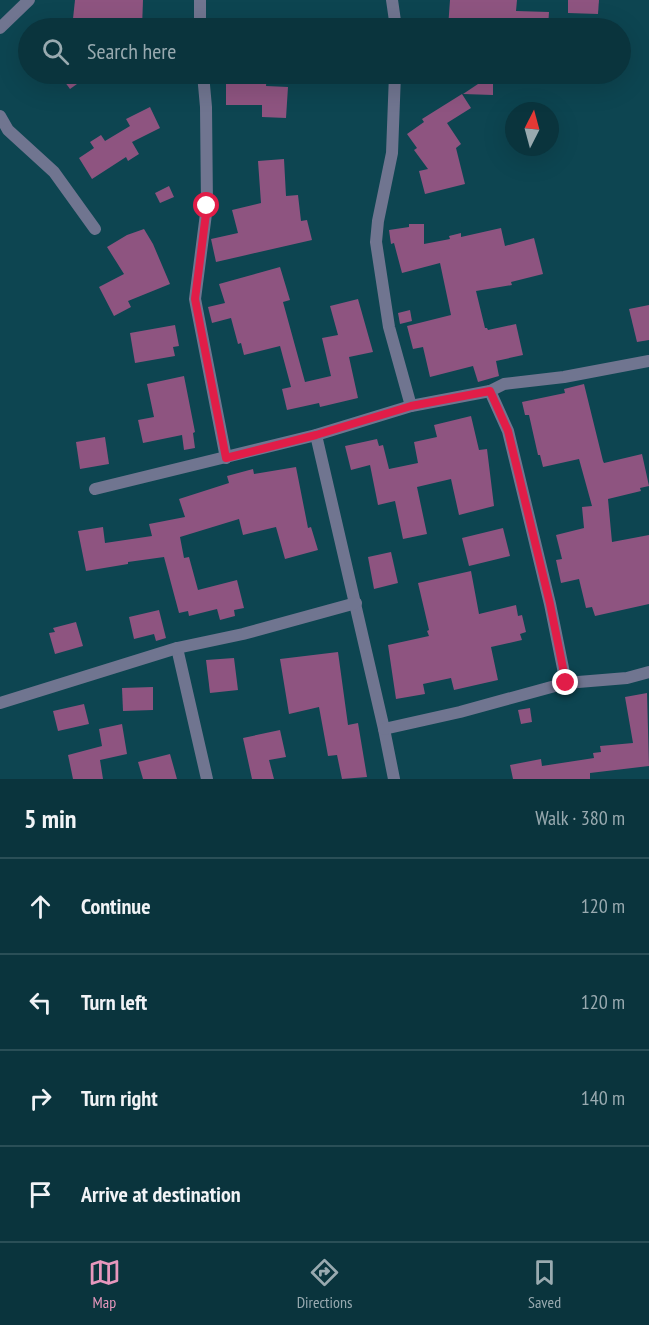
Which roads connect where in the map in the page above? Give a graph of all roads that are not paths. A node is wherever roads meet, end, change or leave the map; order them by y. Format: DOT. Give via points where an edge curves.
graph roads {
  1 [pos="29,0"];
  2 [pos="200,0"];
  3 [pos="392,0"];
  4 [pos="200,18"];
  5 [pos="395,18"];
  6 [pos="0,28"];
  7 [pos="204,84"];
  8 [pos="395,84"];
  9 [pos="0,116"];
  10 [pos="95,229"];
  11 [pos="649,361"];
  12 [pos="490,391"];
  13 [pos="411,406"];
  14 [pos="316,435"];
  15 [pos="226,458"];
  16 [pos="95,489"];
  17 [pos="356,603"];
  18 [pos="177,648"];
  19 [pos="649,672"];
  20 [pos="566,683"];
  21 [pos="0,703"];
  22 [pos="384,729"];
  23 [pos="207,779"];
  24 [pos="394,779"];
  1 -- 6 [label="street"];
  2 -- 4 [label="street"];
  3 -- 5 [label="street"];
  7 -- 15 [label="street" via="207,206 195,299"];
  8 -- 13 [label="street" via="392,153 376,242 389,327"];
  9 -- 10 [label="street" via="8,130 54,172"];
  11 -- 12 [label="street" via="504,384"];
  12 -- 13 [label="street"];
  12 -- 20 [label="street" via="508,431"];
  13 -- 14 [label="street"];
  14 -- 15 [label="street"];
  14 -- 17 [label="street"];
  15 -- 16 [label="street"];
  17 -- 18 [label="street"];
  17 -- 22 [label="street"];
  18 -- 21 [label="street"];
  18 -- 23 [label="street"];
  19 -- 20 [label="street" via="627,678"];
  20 -- 22 [label="street"];
  22 -- 24 [label="street"];
}
